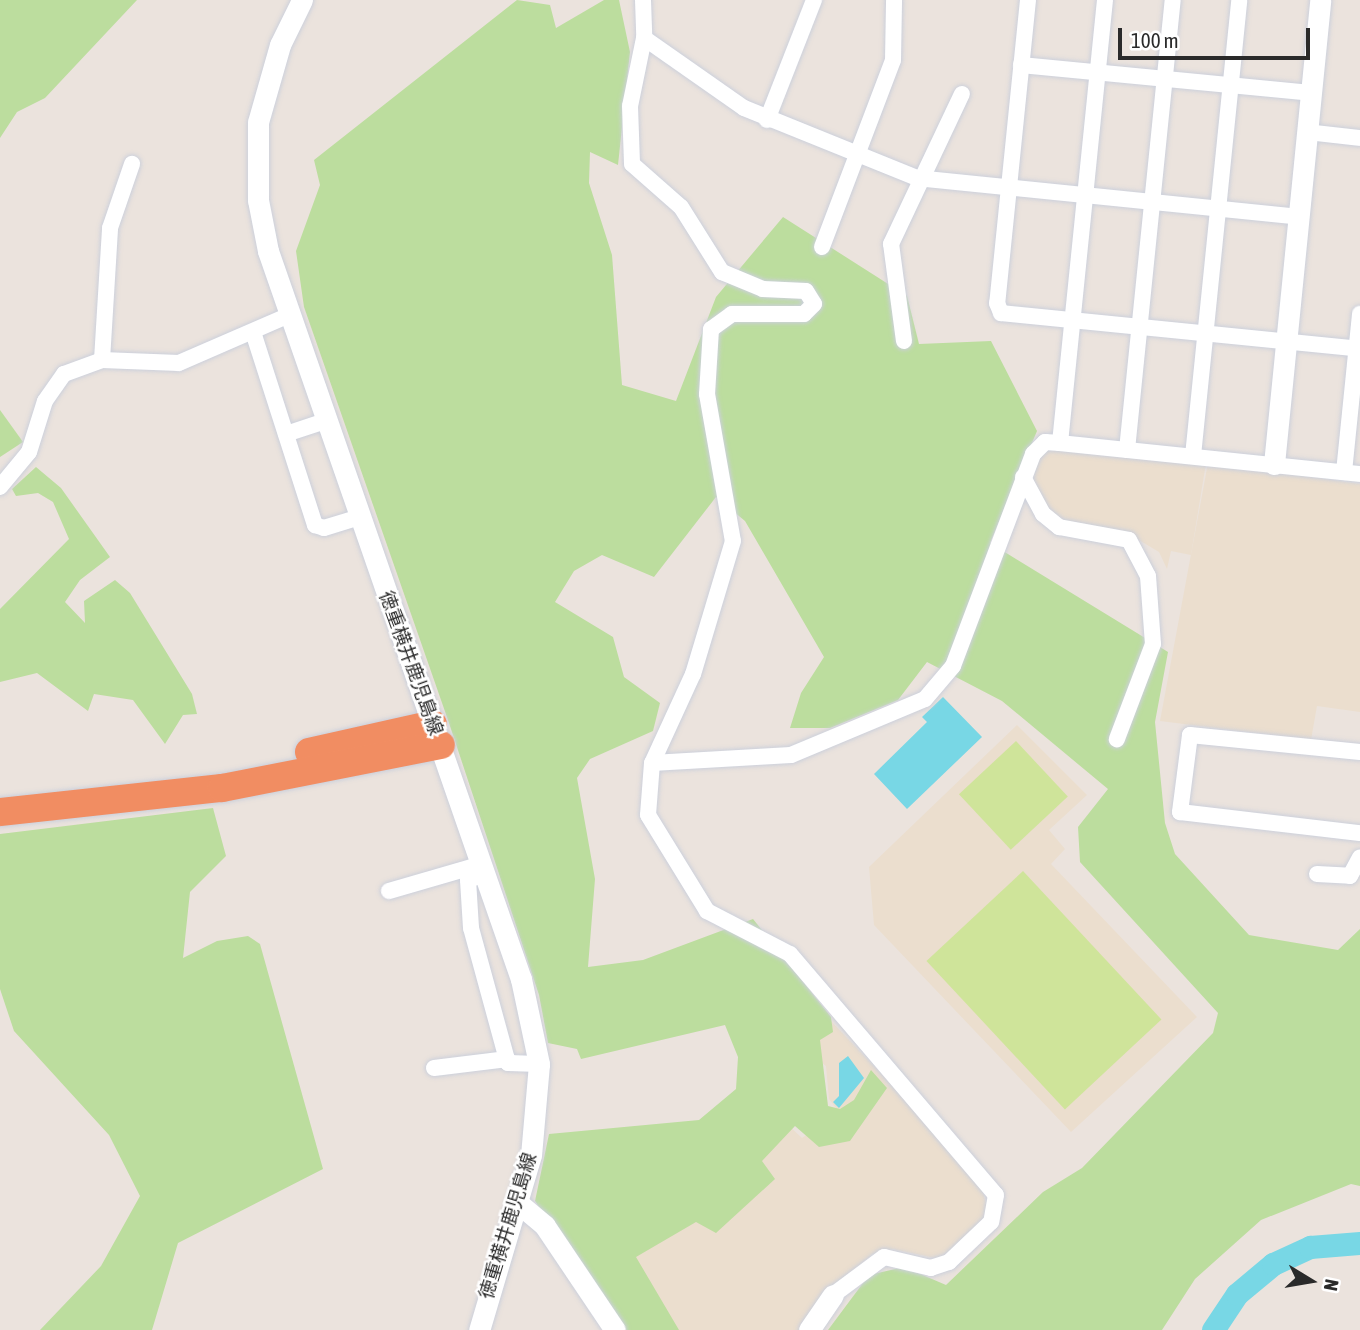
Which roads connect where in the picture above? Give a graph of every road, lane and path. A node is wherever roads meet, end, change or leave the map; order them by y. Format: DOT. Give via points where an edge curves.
graph roads {
  1 [pos="302,0"];
  2 [pos="643,0"];
  3 [pos="814,0"];
  4 [pos="894,0"];
  5 [pos="1028,0"];
  6 [pos="1105,0"];
  7 [pos="1173,0"];
  8 [pos="1239,0"];
  9 [pos="1320,0"];
  10 [pos="644,38"];
  11 [pos="1021,65"];
  12 [pos="1098,72"];
  13 [pos="1165,79"];
  14 [pos="1231,85"];
  15 [pos="1311,93"];
  16 [pos="962,94"];
  17 [pos="767,120"];
  18 [pos="1307,132"];
  19 [pos="1360,138"];
  20 [pos="856,155"];
  21 [pos="132,164"];
  22 [pos="922,178"];
  23 [pos="1009,187"];
  24 [pos="1085,195"];
  25 [pos="1153,202"];
  26 [pos="1218,209"];
  27 [pos="1298,217"];
  28 [pos="822,247"];
  29 [pos="1360,314"];
  30 [pos="287,316"];
  31 [pos="1072,320"];
  32 [pos="1140,327"];
  33 [pos="253,332"];
  34 [pos="1206,333"];
  35 [pos="904,341"];
  36 [pos="1286,341"];
  37 [pos="1358,349"];
  38 [pos="102,360"];
  39 [pos="325,421"];
  40 [pos="285,434"];
  41 [pos="1060,443"];
  42 [pos="1127,450"];
  43 [pos="1193,456"];
  44 [pos="1274,464"];
  45 [pos="1352,473"];
  46 [pos="1023,477"];
  47 [pos="0,487"];
  48 [pos="359,517"];
  49 [pos="437,735"];
  50 [pos="1117,739"];
  51 [pos="1360,752"];
  52 [pos="652,762"];
  53 [pos="0,812"];
  54 [pos="1360,833"];
  55 [pos="1360,857"];
  56 [pos="484,869"];
  57 [pos="1317,874"];
  58 [pos="389,891"];
  59 [pos="507,1059"];
  60 [pos="539,1064"];
  61 [pos="434,1068"];
  62 [pos="518,1203"];
  63 [pos="833,1295"];
  64 [pos="479,1330"];
  65 [pos="614,1330"];
  66 [pos="809,1330"];
  1 -- 30 [label="main road, 徳重横井鹿児島線" via="265,85 255,164 268,251"];
  2 -- 10 [label="street"];
  3 -- 17 [label="street"];
  4 -- 20 [label="street" via="893,60"];
  5 -- 11 [label="street"];
  6 -- 12 [label="street"];
  7 -- 13 [label="street"];
  8 -- 14 [label="street"];
  9 -- 15 [label="main road"];
  10 -- 17 [label="street"];
  10 -- 52 [label="street" via="630,107 632,164 681,206 722,272 763,289 806,291 814,304 804,314 732,314 711,329 707,394 733,541 693,674"];
  11 -- 12 [label="street"];
  11 -- 23 [label="street"];
  12 -- 13 [label="street"];
  12 -- 24 [label="street"];
  13 -- 14 [label="street"];
  13 -- 25 [label="street"];
  14 -- 15 [label="street"];
  14 -- 26 [label="street"];
  15 -- 18 [label="main road"];
  16 -- 22 [label="street"];
  17 -- 20 [label="street"];
  18 -- 19 [label="street"];
  18 -- 27 [label="main road"];
  20 -- 22 [label="street"];
  20 -- 28 [label="street"];
  21 -- 38 [label="street" via="110,228"];
  22 -- 23 [label="street"];
  22 -- 35 [label="street" via="891,244"];
  23 -- 24 [label="street"];
  23 -- 31 [label="street" via="997,303 1001,313"];
  24 -- 25 [label="street"];
  24 -- 31 [label="street"];
  25 -- 26 [label="street"];
  25 -- 32 [label="street"];
  26 -- 27 [label="street"];
  26 -- 34 [label="street"];
  27 -- 36 [label="main road"];
  29 -- 37 [label="street"];
  30 -- 33 [label="street"];
  30 -- 39 [label="main road, 徳重横井鹿児島線"];
  31 -- 32 [label="street"];
  31 -- 41 [label="street"];
  32 -- 34 [label="street"];
  32 -- 42 [label="street"];
  33 -- 38 [label="street" via="180,363"];
  33 -- 40 [label="street"];
  34 -- 36 [label="street"];
  34 -- 43 [label="street"];
  36 -- 37 [label="street"];
  36 -- 44 [label="main road"];
  37 -- 45 [label="street"];
  38 -- 47 [label="street" via="72,369 53,386 29,452"];
  39 -- 40 [label="street"];
  39 -- 48 [label="main road, 徳重横井鹿児島線"];
  40 -- 48 [label="street" via="315,525 324,528"];
  41 -- 42 [label="street"];
  41 -- 46 [label="street" via="1045,442"];
  42 -- 43 [label="street"];
  43 -- 44 [label="street"];
  44 -- 45 [label="street"];
  46 -- 50 [label="street" via="1043,514 1059,527 1129,540 1149,576 1153,644"];
  46 -- 52 [label="street" via="953,666 925,699 791,755"];
  48 -- 49 [label="main road, 徳重横井鹿児島線"];
  49 -- 53 [label="highway" via="201,789"];
  49 -- 56 [label="main road, 徳重横井鹿児島線"];
  51 -- 54 [label="street" via="1190,734 1180,812"];
  52 -- 63 [label="street" via="648,815 707,911 789,954 996,1195 992,1222 949,1262 931,1268 884,1257"];
  55 -- 57 [label="street" via="1350,876"];
  56 -- 58 [label="street"];
  56 -- 59 [label="street" via="468,880 471,928"];
  56 -- 60 [label="main road, 徳重横井鹿児島線" via="522,979"];
  59 -- 60 [label="street"];
  59 -- 61 [label="street"];
  60 -- 62 [label="main road, 徳重横井鹿児島線" via="539,1109"];
  62 -- 64 [label="main road, 徳重横井鹿児島線"];
  62 -- 65 [label="main road" via="545,1226"];
  63 -- 66 [label="main road"];
}
